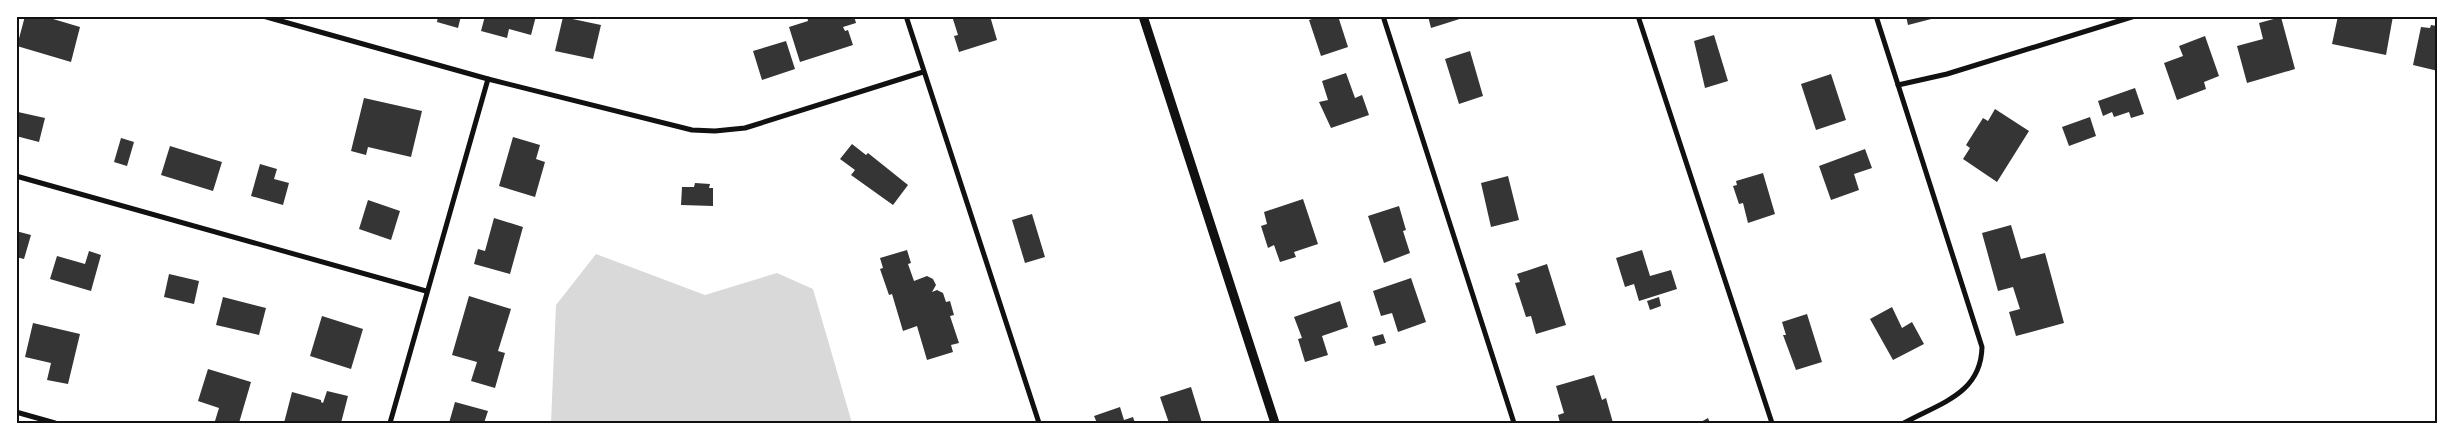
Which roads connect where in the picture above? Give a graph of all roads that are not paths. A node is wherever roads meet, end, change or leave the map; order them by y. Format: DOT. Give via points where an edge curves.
graph roads {
  1 [pos="263,16"];
  2 [pos="906,16"];
  3 [pos="1143,16"];
  4 [pos="1383,16"];
  5 [pos="1638,16"];
  6 [pos="1876,16"];
  7 [pos="2111,16"];
  8 [pos="2135,16"];
  9 [pos="2114,23"];
  10 [pos="923,72"];
  11 [pos="488,79"];
  12 [pos="1898,85"];
  13 [pos="16,176"];
  14 [pos="426,291"];
  15 [pos="16,412"];
  16 [pos="56,423"];
  17 [pos="390,423"];
  18 [pos="1039,423"];
  19 [pos="1275,423"];
  20 [pos="1514,423"];
  21 [pos="1772,423"];
  22 [pos="1904,423"];
  1 -- 11 [label="street"];
  2 -- 10 [label="street"];
  3 -- 19 [label="street"];
  4 -- 20 [label="street"];
  5 -- 21 [label="street"];
  6 -- 12 [label="street"];
  7 -- 9 [label="street"];
  8 -- 9 [label="street"];
  9 -- 12 [label="street" via="1947,74"];
  10 -- 11 [label="street" via="745,128 715,131 669,126"];
  10 -- 18 [label="street"];
  11 -- 14 [label="street"];
  12 -- 22 [label="street" via="1982,347 1982,363 1967,389"];
  13 -- 14 [label="street"];
  14 -- 17 [label="street"];
  15 -- 16 [label="street"];
}
